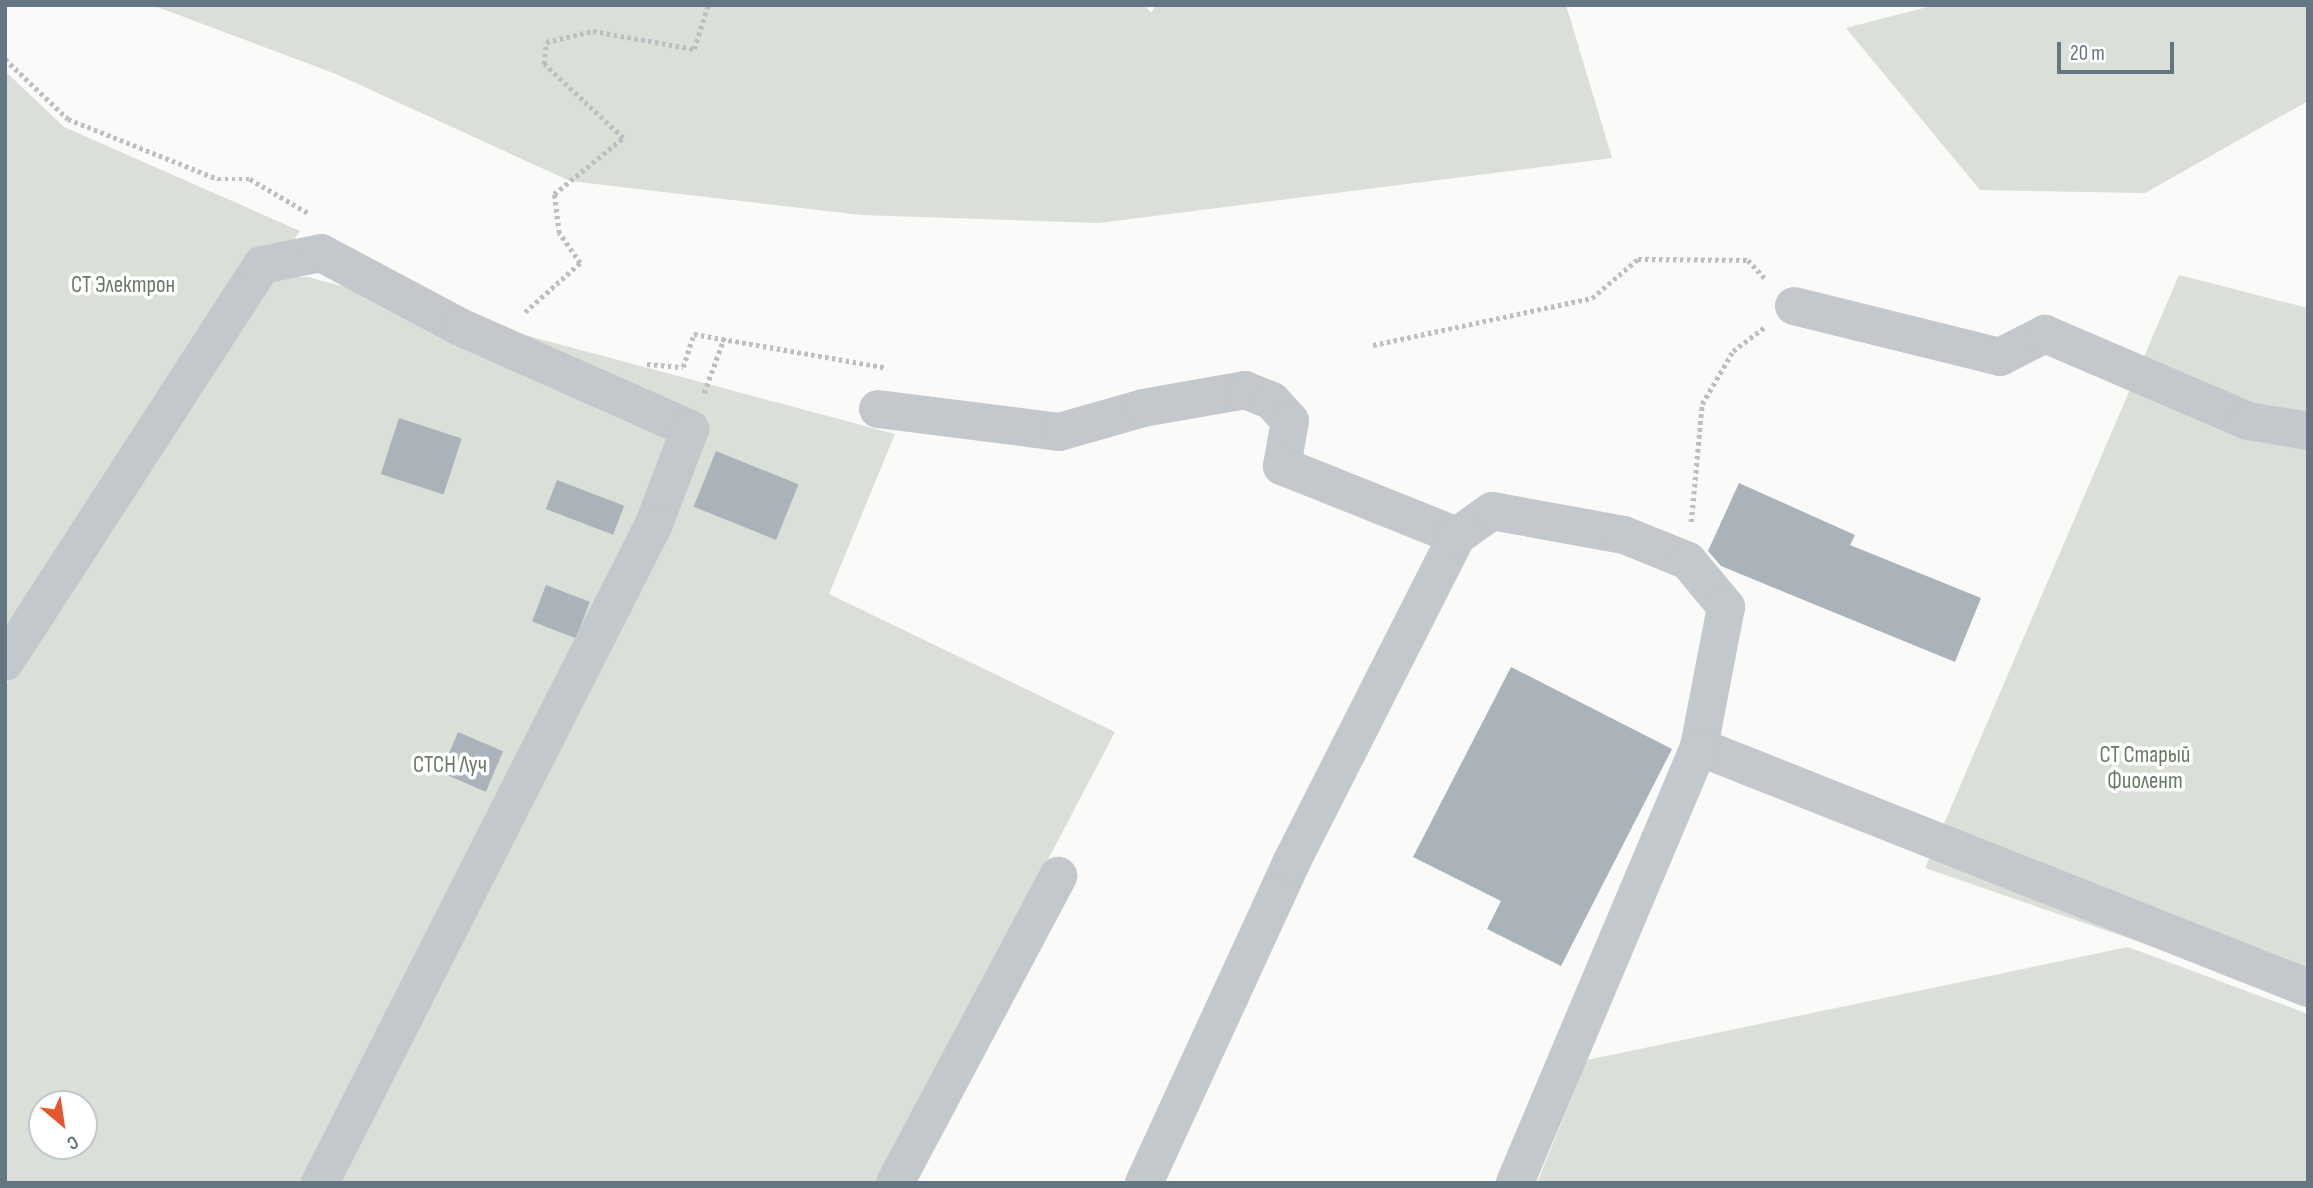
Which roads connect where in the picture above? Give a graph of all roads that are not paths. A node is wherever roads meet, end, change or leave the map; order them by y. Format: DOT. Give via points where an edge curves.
graph roads {
  1 [pos="1794,306"];
  2 [pos="878,409"];
  3 [pos="2308,431"];
  4 [pos="1457,537"];
  5 [pos="5,662"];
  6 [pos="1699,747"];
  7 [pos="1058,876"];
  8 [pos="2308,988"];
  9 [pos="320,1183"];
  10 [pos="895,1183"];
  11 [pos="1144,1183"];
  12 [pos="1515,1183"];
  1 -- 3 [label="street" via="2000,357 2045,334 2248,421"];
  2 -- 4 [label="street" via="1059,432 1143,408 1245,390 1272,401 1290,421 1282,466"];
  4 -- 6 [label="street" via="1492,511 1624,536 1688,561 1726,607"];
  4 -- 11 [label="street" via="1291,863"];
  5 -- 9 [label="street" via="262,265 321,253 460,327 690,429 654,524"];
  6 -- 8 [label="street"];
  6 -- 12 [label="street"];
  7 -- 10 [label="street"];
}
